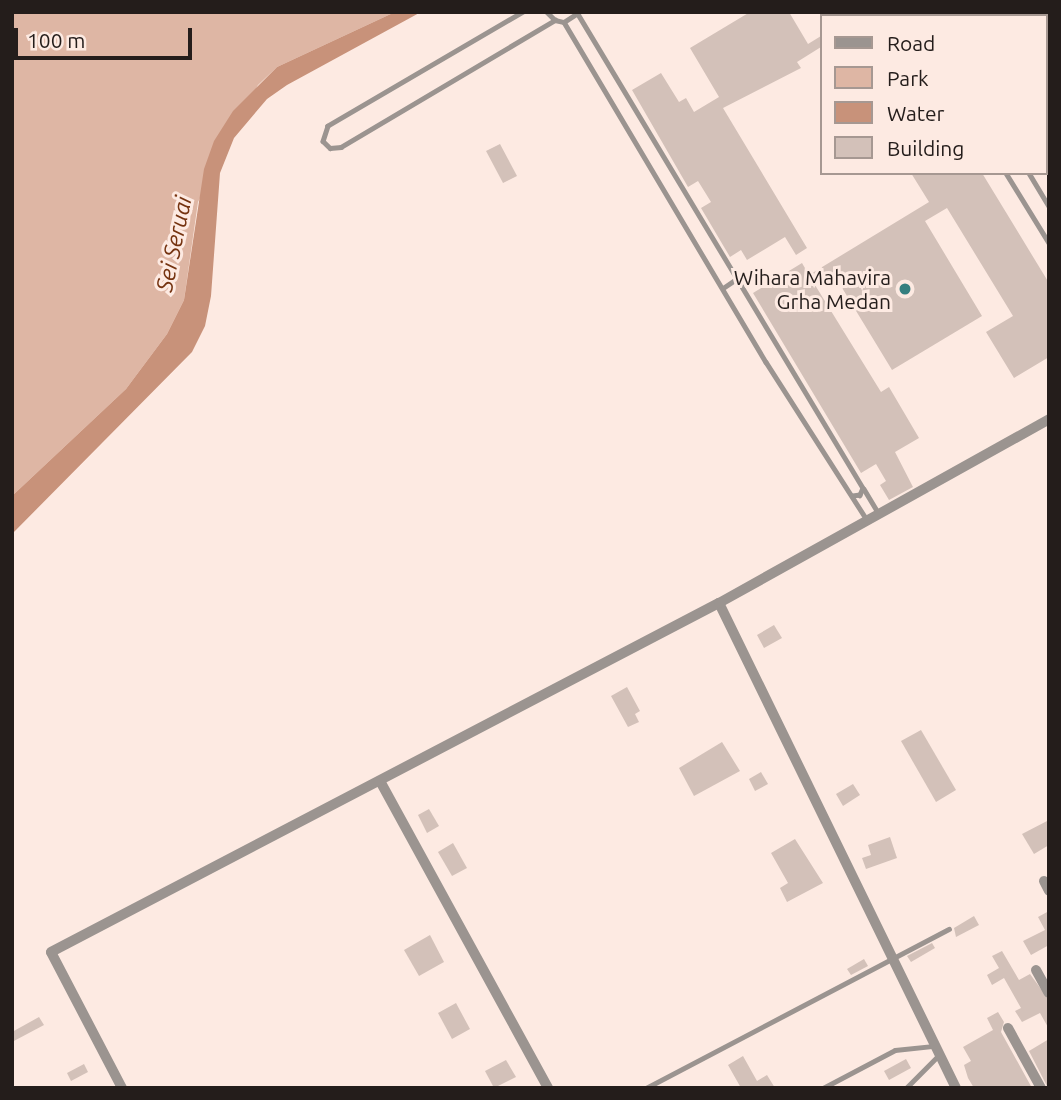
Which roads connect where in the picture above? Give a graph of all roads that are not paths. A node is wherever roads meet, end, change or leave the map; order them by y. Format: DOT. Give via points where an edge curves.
graph roads {
  1 [pos="523,12"];
  2 [pos="547,12"];
  3 [pos="578,13"];
  4 [pos="555,20"];
  5 [pos="564,22"];
  6 [pos="1007,175"];
  7 [pos="1030,175"];
  8 [pos="1049,206"];
  9 [pos="1049,243"];
  10 [pos="738,278"];
  11 [pos="723,288"];
  12 [pos="1049,419"];
  13 [pos="863,488"];
  14 [pos="851,495"];
  15 [pos="879,514"];
  16 [pos="867,520"];
  17 [pos="719,603"];
  18 [pos="380,781"];
  19 [pos="1044,881"];
  20 [pos="1049,891"];
  21 [pos="949,929"];
  22 [pos="893,960"];
  23 [pos="1036,970"];
  24 [pos="1049,993"];
  25 [pos="1008,1028"];
  26 [pos="937,1050"];
  27 [pos="122,1088"];
  28 [pos="548,1088"];
  29 [pos="646,1088"];
  30 [pos="823,1088"];
  31 [pos="906,1088"];
  32 [pos="956,1088"];
  33 [pos="1041,1088"];
  1 -- 4 [label="lane" via="328,126 323,141 330,148 341,147"];
  2 -- 4 [label="lane"];
  3 -- 5 [label="lane"];
  3 -- 10 [label="lane"];
  4 -- 5 [label="lane"];
  5 -- 11 [label="lane"];
  6 -- 9 [label="lane"];
  7 -- 8 [label="lane"];
  10 -- 11 [label="lane"];
  10 -- 13 [label="lane"];
  11 -- 14 [label="lane"];
  12 -- 15 [label="street"];
  13 -- 14 [label="lane" via="860,495"];
  13 -- 15 [label="lane"];
  14 -- 16 [label="lane"];
  15 -- 16 [label="street"];
  16 -- 17 [label="street"];
  17 -- 18 [label="street"];
  17 -- 22 [label="street"];
  18 -- 27 [label="street" via="51,952"];
  18 -- 28 [label="street"];
  19 -- 20 [label="street"];
  21 -- 22 [label="lane"];
  22 -- 26 [label="street"];
  22 -- 29 [label="lane"];
  23 -- 24 [label="street"];
  25 -- 33 [label="street"];
  26 -- 30 [label="lane" via="895,1050"];
  26 -- 31 [label="lane"];
  26 -- 32 [label="street"];
}
